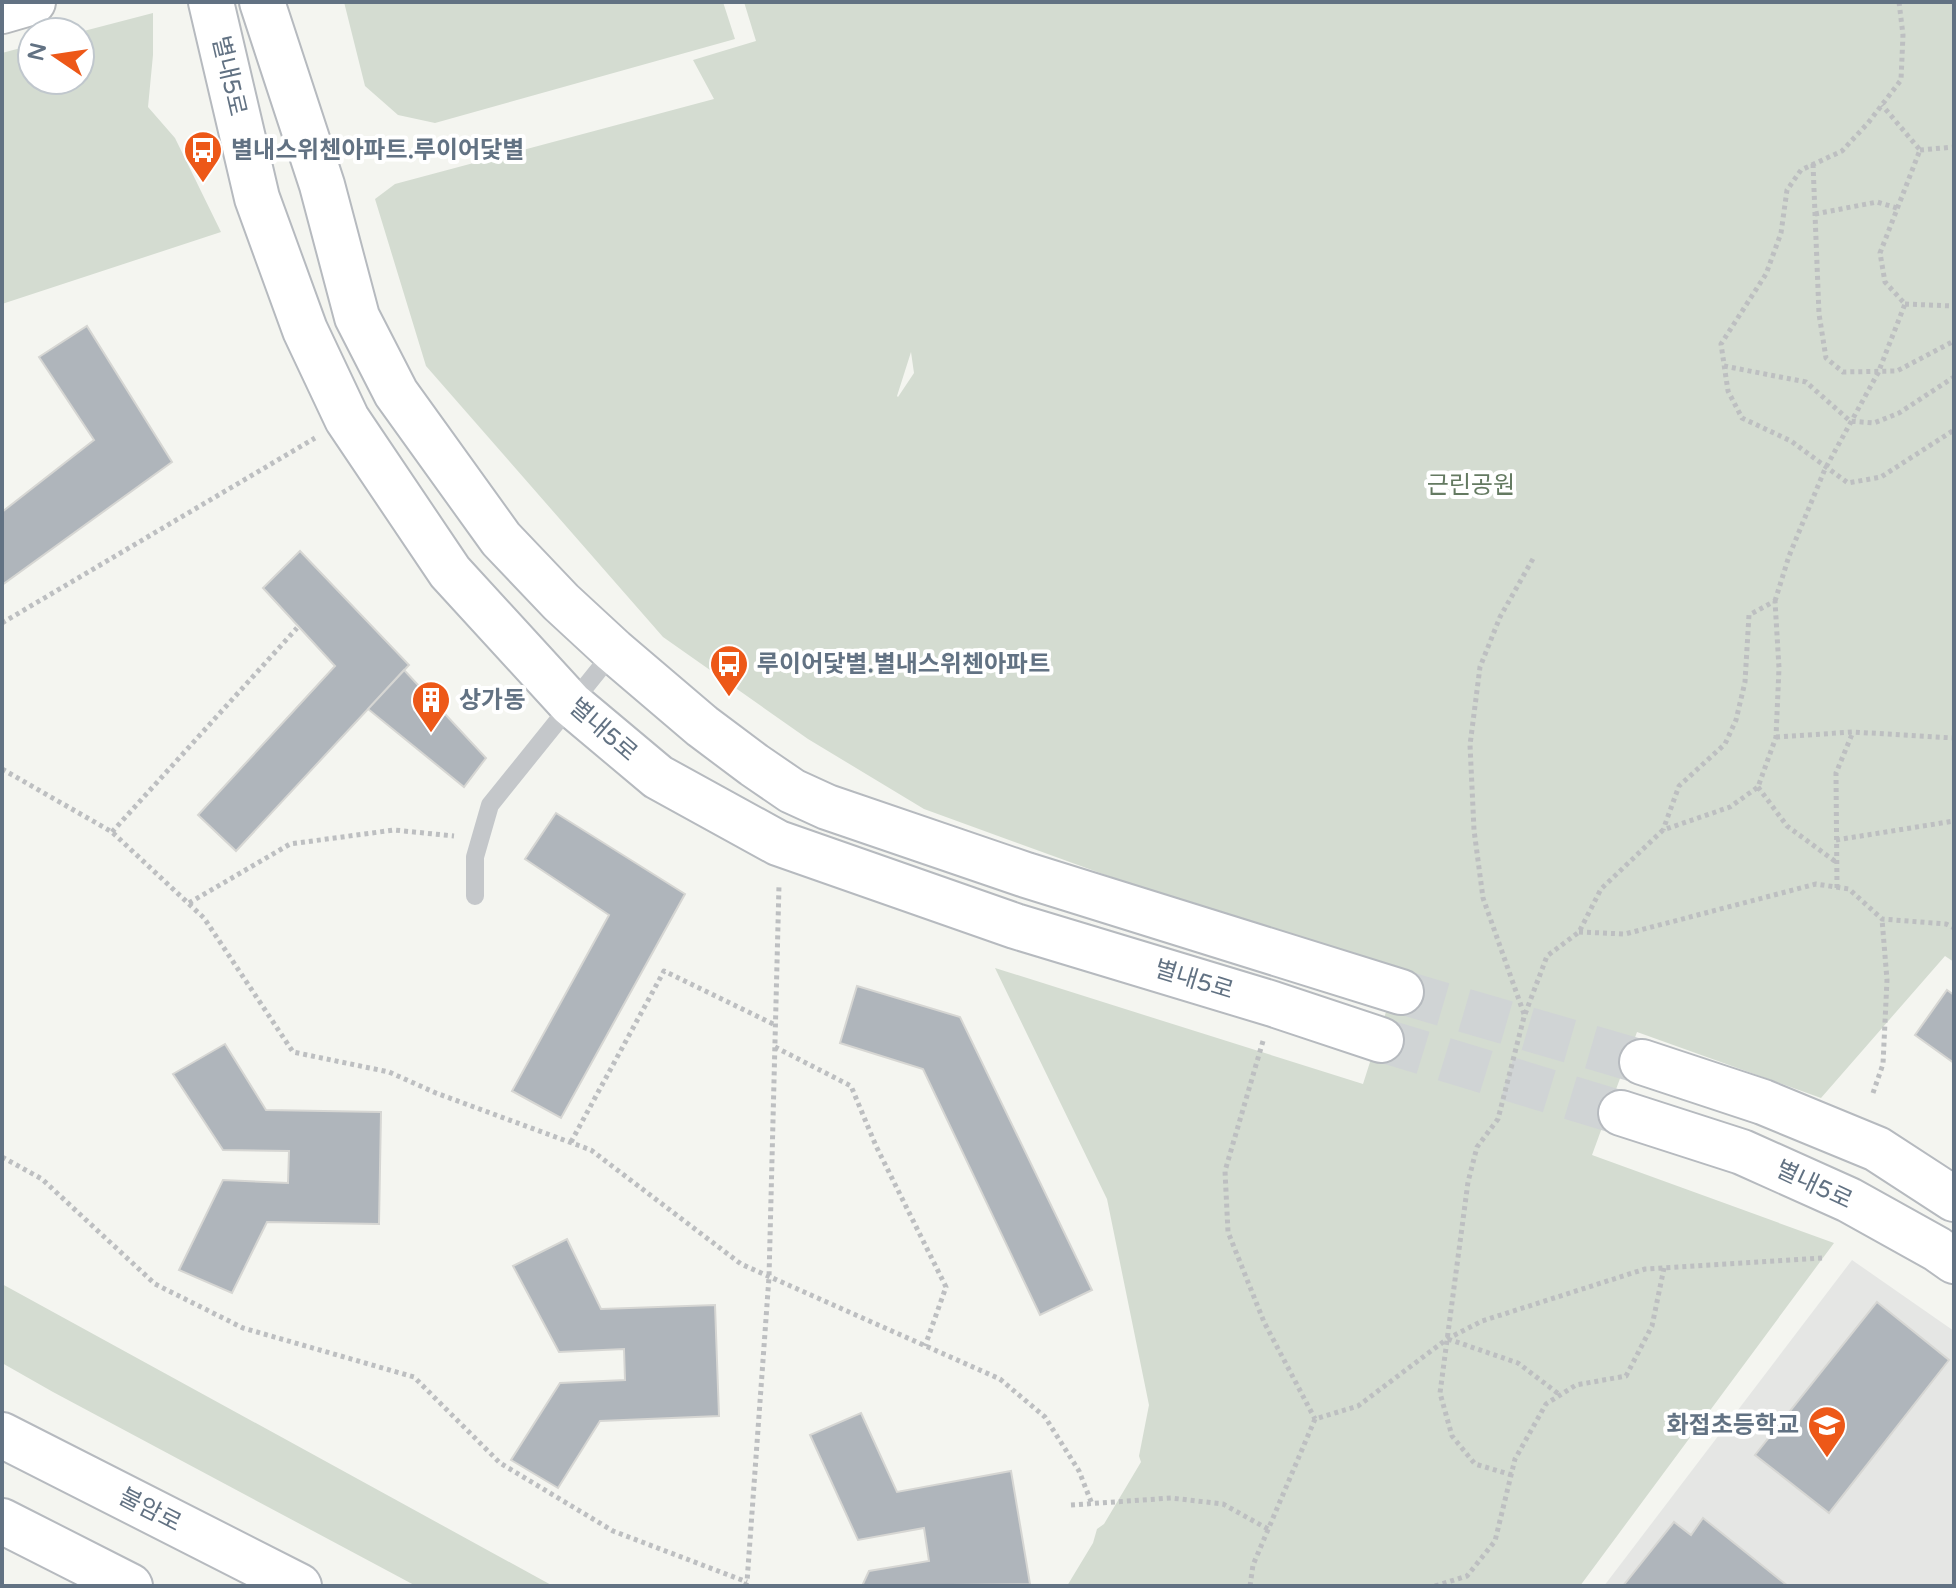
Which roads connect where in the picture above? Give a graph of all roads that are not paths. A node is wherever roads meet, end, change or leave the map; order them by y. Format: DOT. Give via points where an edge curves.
graph roads {
  1 [pos="33,2"];
  2 [pos="211,2"];
  3 [pos="262,2"];
  4 [pos="2,11"];
  5 [pos="614,651"];
  6 [pos="571,704"];
  7 [pos="475,896"];
  8 [pos="1401,992"];
  9 [pos="1381,1040"];
  10 [pos="1642,1062"];
  11 [pos="1621,1113"];
  12 [pos="1954,1199"];
  13 [pos="1954,1261"];
  14 [pos="2,1435"];
  15 [pos="2,1521"];
  16 [pos="130,1586"];
  17 [pos="299,1586"];
  1 -- 4 [label="main road"];
  2 -- 6 [label="main road, 별내5로" via="257,198 305,330 347,419 450,572"];
  3 -- 5 [label="main road, 별내5로" via="322,185 357,317 396,393 501,539"];
  5 -- 6 [label="lane"];
  5 -- 8 [label="main road, 별내5로" via="754,765 827,807 1055,885"];
  6 -- 7 [label="lane" via="490,805 475,857"];
  6 -- 9 [label="main road, 별내5로" via="658,777 778,843 1015,926"];
  10 -- 12 [label="main road" via="1763,1102 1877,1149"];
  11 -- 13 [label="main road, 별내5로" via="1742,1152 1849,1200"];
  14 -- 17 [label="main road, 불암로"];
  15 -- 16 [label="main road"];
}
